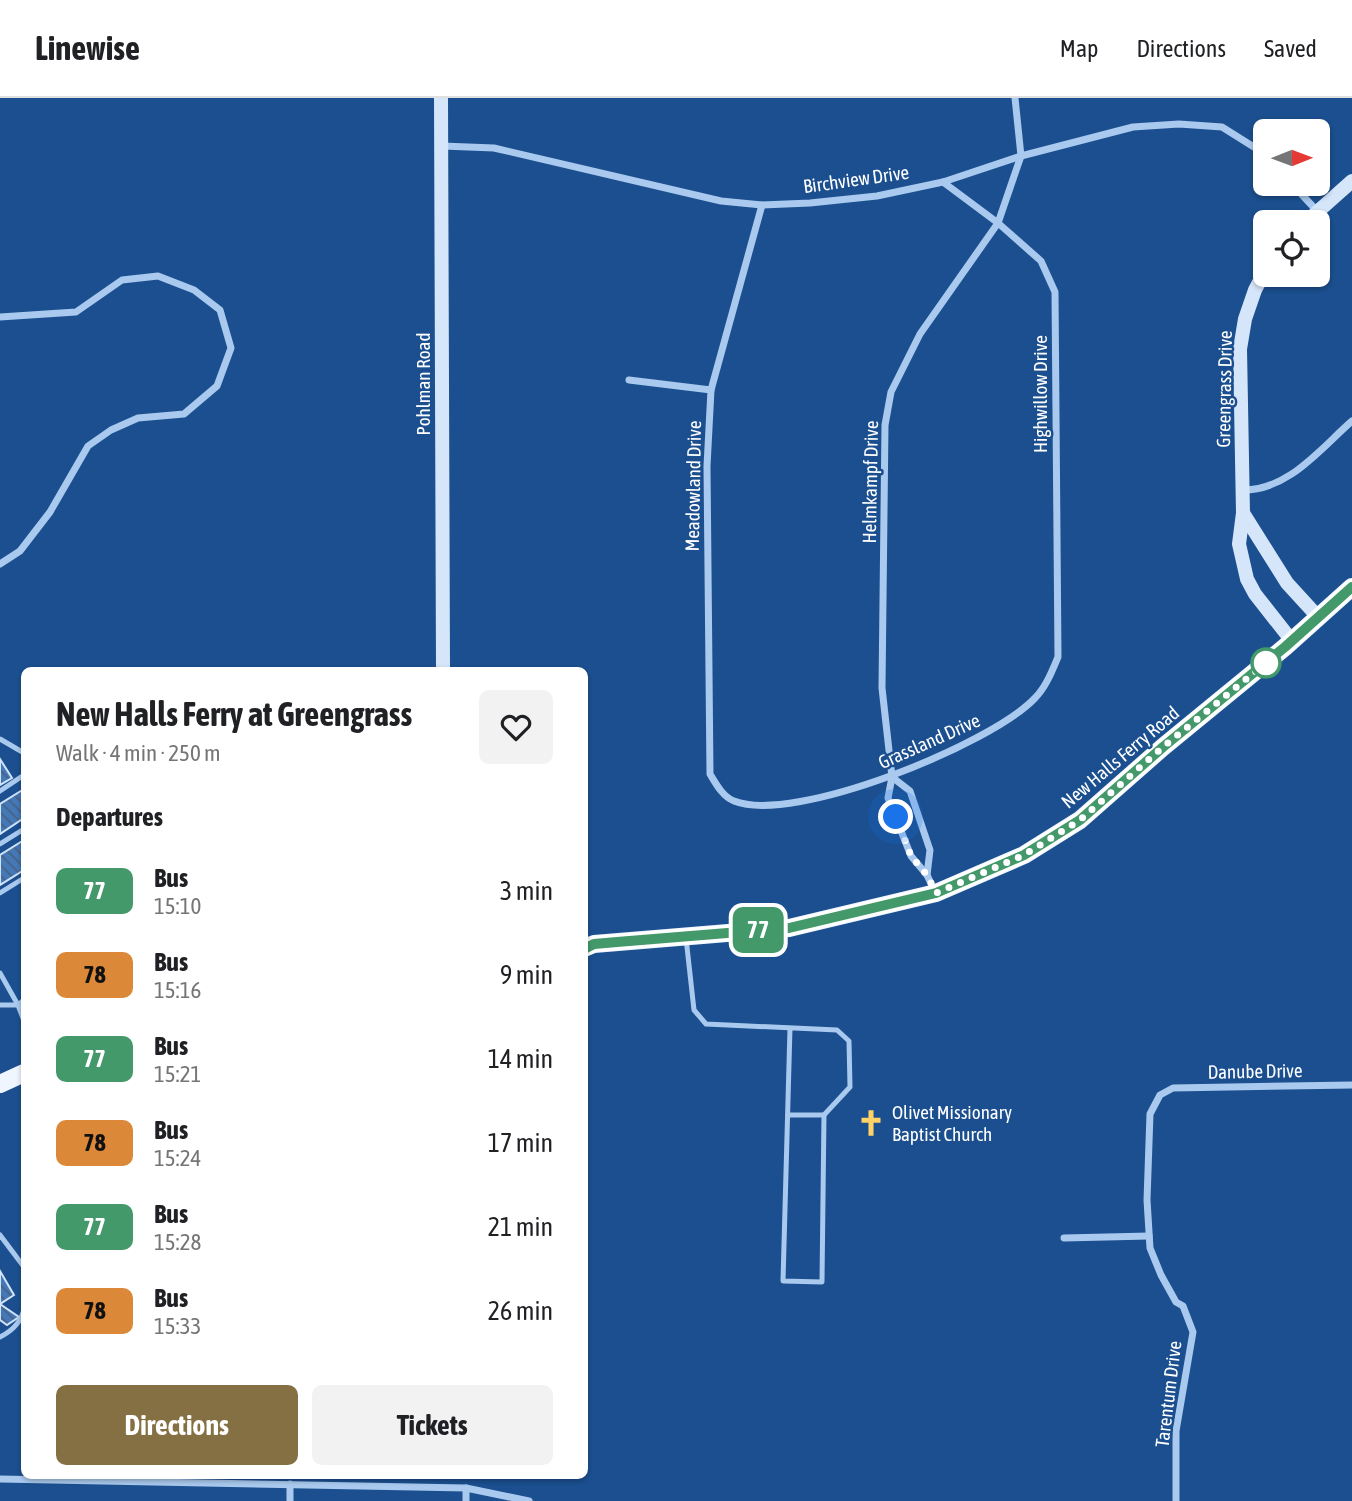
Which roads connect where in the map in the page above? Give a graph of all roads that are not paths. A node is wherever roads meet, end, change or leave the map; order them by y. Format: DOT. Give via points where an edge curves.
graph roads {
  1 [pos="441,98"];
  2 [pos="1015,98"];
  3 [pos="441,146"];
  4 [pos="1253,147"];
  5 [pos="1021,156"];
  6 [pos="943,181"];
  7 [pos="1352,181"];
  8 [pos="1303,196"];
  9 [pos="762,205"];
  10 [pos="1316,210"];
  11 [pos="1320,210"];
  12 [pos="998,223"];
  13 [pos="1257,287"];
  14 [pos="0,317"];
  15 [pos="629,380"];
  16 [pos="712,390"];
  17 [pos="1352,421"];
  18 [pos="1242,490"];
  19 [pos="1243,513"];
  20 [pos="0,564"];
  21 [pos="1352,587"];
  22 [pos="1318,618"];
  23 [pos="1292,641"];
  24 [pos="1058,657"];
  25 [pos="443,667"];
  26 [pos="0,739"];
  27 [pos="21,751"];
  28 [pos="710,774"];
  29 [pos="21,777"];
  30 [pos="891,777"];
  31 [pos="0,791"];
  32 [pos="21,831"];
  33 [pos="0,844"];
  34 [pos="927,875"];
  35 [pos="21,880"];
  36 [pos="0,893"];
  37 [pos="936,893"];
  38 [pos="685,935"];
  39 [pos="588,944"];
  40 [pos="0,973"];
  41 [pos="21,1002"];
  42 [pos="0,1005"];
  43 [pos="18,1005"];
  44 [pos="21,1013"];
  45 [pos="790,1028"];
  46 [pos="21,1074"];
  47 [pos="0,1084"];
  48 [pos="1352,1085"];
  49 [pos="1160,1095"];
  50 [pos="788,1115"];
  51 [pos="824,1115"];
  52 [pos="0,1235"];
  53 [pos="1149,1236"];
  54 [pos="1063,1238"];
  55 [pos="21,1264"];
  56 [pos="21,1320"];
  57 [pos="0,1337"];
  58 [pos="0,1479"];
  59 [pos="290,1484"];
  60 [pos="466,1488"];
  61 [pos="290,1501"];
  62 [pos="466,1501"];
  63 [pos="529,1501"];
  64 [pos="1176,1501"];
  1 -- 3 [label="street, Pohlman Road"];
  2 -- 5 [label="street, Helmkampf Drive"];
  3 -- 9 [label="street, Birchview Drive" via="494,148 720,201"];
  3 -- 25 [label="street, Pohlman Road"];
  4 -- 5 [label="street, Birchview Drive" via="1222,127 1179,124 1133,127"];
  5 -- 6 [label="street, Birchview Drive"];
  5 -- 12 [label="street, Helmkampf Drive"];
  6 -- 9 [label="street, Birchview Drive" via="877,196"];
  6 -- 12 [label="street, Highwillow Drive"];
  7 -- 11 [label="street"];
  8 -- 10 [label="street"];
  9 -- 16 [label="street, Meadowland Drive"];
  12 -- 24 [label="street, Highwillow Drive" via="1041,261 1055,292"];
  12 -- 30 [label="street, Helmkampf Drive" via="919,334 891,392 885,425 882,688"];
  13 -- 18 [label="street, Greengrass Drive" via="1240,349"];
  14 -- 20 [label="street" via="76,312 122,280 158,276 194,290 220,310 231,348 217,386 184,414 138,418 88,446 50,512 20,551"];
  15 -- 16 [label="street"];
  16 -- 28 [label="street, Meadowland Drive" via="708,466"];
  17 -- 18 [label="street" via="1285,480 1256,491"];
  18 -- 19 [label="street, Greengrass Drive"];
  19 -- 22 [label="street, Greengrass Drive" via="1287,583"];
  19 -- 23 [label="street, Greengrass Drive" via="1239,544 1247,579"];
  21 -- 22 [label="main road, New Halls Ferry Road"];
  22 -- 23 [label="main road, New Halls Ferry Road"];
  23 -- 37 [label="main road, New Halls Ferry Road" via="1080,820 1024,855"];
  24 -- 30 [label="street, Grassland Drive" via="1034,699 993,729"];
  26 -- 27 [label="lane"];
  28 -- 30 [label="street, Grassland Drive" via="732,800 756,806 810,800"];
  29 -- 31 [label="lane"];
  30 -- 34 [label="street, Helmkampf Drive" via="888,798 911,856"];
  30 -- 34 [label="street, Helmkampf Drive" via="910,792 930,850"];
  32 -- 33 [label="lane"];
  34 -- 37 [label="street, Helmkampf Drive"];
  35 -- 36 [label="lane"];
  37 -- 38 [label="main road, New Halls Ferry Road" via="789,928"];
  38 -- 39 [label="main road, New Halls Ferry Road"];
  38 -- 45 [label="lane" via="694,1010 706,1024"];
  40 -- 43 [label="lane"];
  41 -- 43 [label="lane"];
  42 -- 43 [label="lane"];
  43 -- 44 [label="lane"];
  45 -- 50 [label="lane"];
  45 -- 51 [label="lane" via="837,1030 849,1041 850,1087"];
  46 -- 47 [label="main road"];
  48 -- 49 [label="street, Danube Drive" via="1173,1088"];
  49 -- 53 [label="street, Tarentum Drive" via="1150,1114"];
  50 -- 51 [label="lane"];
  50 -- 51 [label="lane" via="783,1281 822,1282"];
  52 -- 55 [label="lane"];
  53 -- 54 [label="street"];
  53 -- 64 [label="street, Tarentum Drive" via="1161,1275 1183,1306 1193,1332 1176,1431"];
  56 -- 57 [label="lane"];
  58 -- 59 [label="street"];
  59 -- 60 [label="street"];
  59 -- 61 [label="street"];
  60 -- 62 [label="street"];
  60 -- 63 [label="street"];
}
